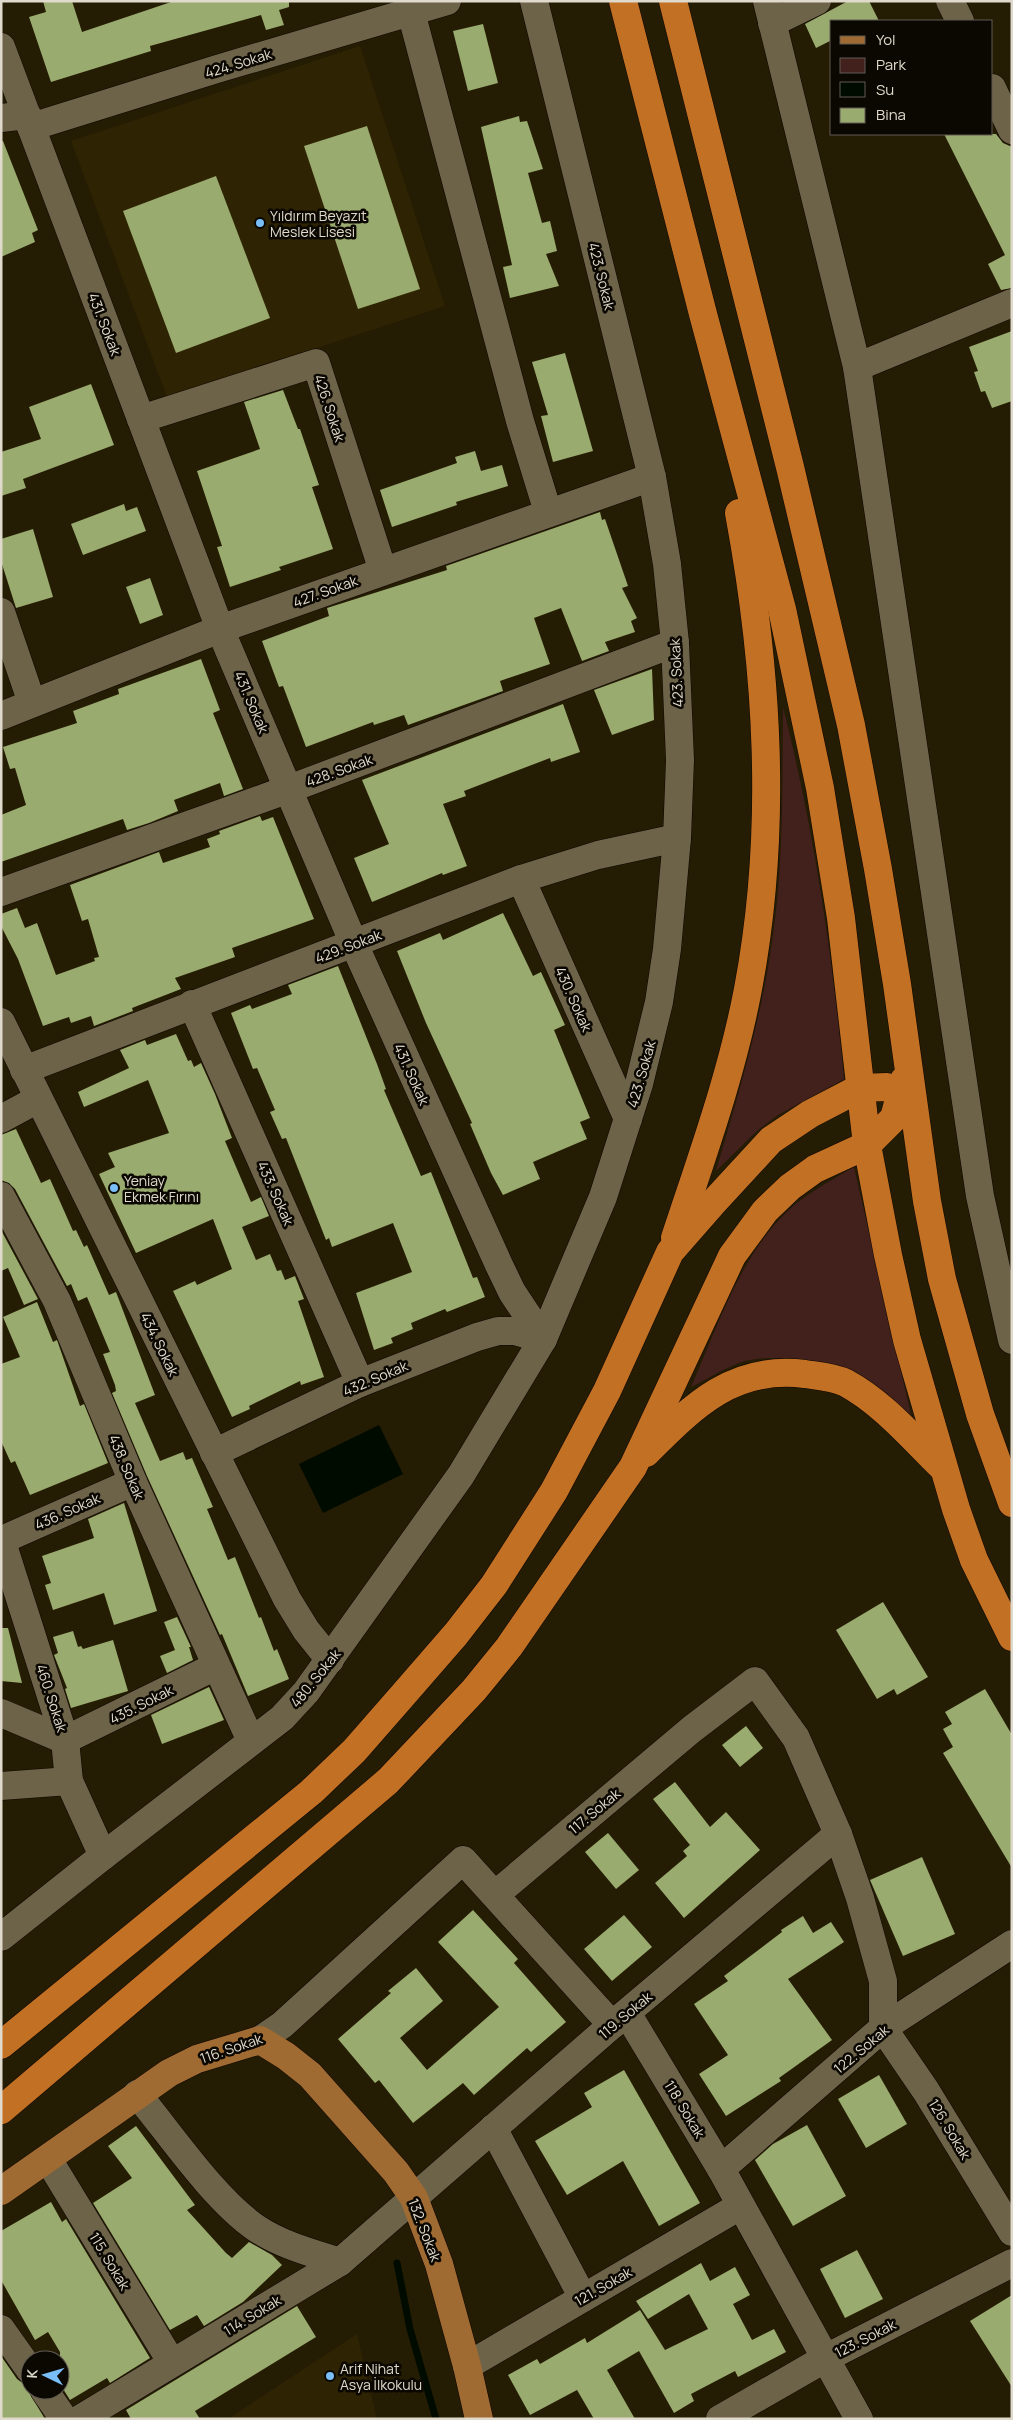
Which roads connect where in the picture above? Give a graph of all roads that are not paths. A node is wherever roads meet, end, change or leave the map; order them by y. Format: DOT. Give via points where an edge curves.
graph roads {
  1 [pos="447,1"];
  2 [pos="534,1"];
  3 [pos="623,1"];
  4 [pos="673,1"];
  5 [pos="816,1"];
  6 [pos="950,1"];
  7 [pos="412,12"];
  8 [pos="769,12"];
  9 [pos="960,20"];
  10 [pos="1,47"];
  11 [pos="993,90"];
  12 [pos="20,120"];
  13 [pos="1012,130"];
  14 [pos="1012,303"];
  15 [pos="703,314"];
  16 [pos="857,367"];
  17 [pos="141,419"];
  18 [pos="652,477"];
  19 [pos="548,512"];
  20 [pos="383,571"];
  21 [pos="1,612"];
  22 [pos="220,629"];
  23 [pos="675,643"];
  24 [pos="32,703"];
  25 [pos="1,716"];
  26 [pos="289,789"];
  27 [pos="678,838"];
  28 [pos="521,879"];
  29 [pos="1,892"];
  30 [pos="354,944"];
  31 [pos="192,1004"];
  32 [pos="1,1022"];
  33 [pos="908,1063"];
  34 [pos="24,1070"];
  35 [pos="860,1088"];
  36 [pos="900,1094"];
  37 [pos="38,1099"];
  38 [pos="1,1119"];
  39 [pos="628,1119"];
  40 [pos="916,1131"];
  41 [pos="867,1145"];
  42 [pos="1,1196"];
  43 [pos="670,1252"];
  44 [pos="543,1339"];
  45 [pos="1012,1340"];
  46 [pos="360,1383"];
  47 [pos="214,1453"];
  48 [pos="633,1466"];
  49 [pos="943,1469"];
  50 [pos="133,1482"];
  51 [pos="1012,1504"];
  52 [pos="1,1540"];
  53 [pos="1012,1637"];
  54 [pos="330,1660"];
  55 [pos="216,1666"];
  56 [pos="1,1713"];
  57 [pos="65,1740"];
  58 [pos="251,1741"];
  59 [pos="69,1781"];
  60 [pos="1,1786"];
  61 [pos="838,1834"];
  62 [pos="103,1856"];
  63 [pos="496,1894"];
  64 [pos="1,1938"];
  65 [pos="1012,1944"];
  66 [pos="612,2025"];
  67 [pos="883,2028"];
  68 [pos="260,2040"];
  69 [pos="1,2045"];
  70 [pos="137,2094"];
  71 [pos="1,2110"];
  72 [pos="493,2128"];
  73 [pos="48,2159"];
  74 [pos="721,2169"];
  75 [pos="1,2191"];
  76 [pos="414,2198"];
  77 [pos="740,2206"];
  78 [pos="1012,2232"];
  79 [pos="340,2262"];
  80 [pos="1012,2263"];
  81 [pos="583,2298"];
  82 [pos="1,2329"];
  83 [pos="20,2356"];
  84 [pos="826,2358"];
  85 [pos="172,2363"];
  86 [pos="467,2366"];
  87 [pos="51,2400"];
  88 [pos="64,2419"];
  89 [pos="80,2419"];
  90 [pos="479,2419"];
  91 [pos="720,2419"];
  92 [pos="859,2419"];
  1 -- 7 [label="street, 424. Sokak"];
  2 -- 18 [label="street, 423. Sokak"];
  3 -- 15 [label="highway"];
  4 -- 33 [label="highway" via="851,725 880,878"];
  5 -- 8 [label="street"];
  6 -- 9 [label="street"];
  7 -- 12 [label="street, 424. Sokak"];
  7 -- 19 [label="street" via="520,421"];
  8 -- 16 [label="street"];
  10 -- 12 [label="street, 431. Sokak"];
  11 -- 13 [label="street"];
  12 -- 17 [label="street, 431. Sokak"];
  14 -- 16 [label="street"];
  15 -- 35 [label="highway" via="782,610 820,788 841,918"];
  15 -- 43 [label="highway" via="752,584 763,681 767,832 763,886 749,979 730,1065"];
  16 -- 45 [label="street" via="980,1196"];
  17 -- 20 [label="street, 426. Sokak" via="316,363"];
  17 -- 22 [label="street, 431. Sokak"];
  18 -- 19 [label="street, 427. Sokak"];
  18 -- 23 [label="street, 423. Sokak" via="667,564"];
  19 -- 20 [label="street, 427. Sokak"];
  20 -- 22 [label="street, 427. Sokak"];
  21 -- 24 [label="street"];
  22 -- 24 [label="street, 427. Sokak"];
  22 -- 26 [label="street, 431. Sokak"];
  23 -- 26 [label="street, 428. Sokak"];
  23 -- 27 [label="street, 423. Sokak" via="680,760"];
  24 -- 25 [label="street, 427. Sokak"];
  26 -- 29 [label="street, 428. Sokak"];
  26 -- 30 [label="street, 431. Sokak"];
  27 -- 28 [label="street, 429. Sokak" via="598,855"];
  27 -- 39 [label="street, 423. Sokak" via="659,1002 642,1076"];
  28 -- 30 [label="street, 429. Sokak"];
  28 -- 39 [label="street, 430. Sokak"];
  30 -- 31 [label="street, 429. Sokak"];
  30 -- 44 [label="street, 431. Sokak" via="512,1292"];
  31 -- 34 [label="street, 429. Sokak"];
  31 -- 46 [label="street, 433. Sokak"];
  32 -- 34 [label="street, 434. Sokak"];
  33 -- 36 [label="highway"];
  33 -- 40 [label="highway"];
  34 -- 37 [label="street, 434. Sokak"];
  35 -- 36 [label="highway" via="887,1087"];
  35 -- 41 [label="highway"];
  35 -- 43 [label="highway" via="810,1114 772,1140"];
  36 -- 40 [label="highway"];
  36 -- 41 [label="highway" via="894,1118"];
  37 -- 38 [label="street"];
  37 -- 47 [label="street, 434. Sokak"];
  39 -- 44 [label="street, 423. Sokak" via="603,1197"];
  40 -- 51 [label="highway" via="942,1279 980,1414"];
  41 -- 48 [label="highway" via="815,1169 790,1187 748,1231 732,1256"];
  41 -- 49 [label="highway" via="905,1330"];
  42 -- 50 [label="street, 438. Sokak" via="80,1350"];
  43 -- 69 [label="highway" via="607,1391 554,1491 494,1585 456,1634 354,1751 311,1792"];
  44 -- 46 [label="street, 432. Sokak" via="516,1331 498,1331"];
  44 -- 54 [label="street, 480. Sokak" via="460,1475"];
  46 -- 47 [label="street, 432. Sokak"];
  47 -- 54 [label="street, 434. Sokak" via="287,1599"];
  48 -- 49 [label="highway" via="688,1411 719,1390 745,1380 784,1372 845,1382 891,1417"];
  48 -- 71 [label="highway" via="509,1647 474,1690 388,1781"];
  49 -- 53 [label="highway" via="974,1560"];
  50 -- 52 [label="street, 436. Sokak"];
  50 -- 55 [label="street, 438. Sokak"];
  52 -- 57 [label="street, 460. Sokak"];
  54 -- 58 [label="street, 480. Sokak" via="282,1718"];
  55 -- 57 [label="street, 435. Sokak"];
  55 -- 58 [label="street, 438. Sokak"];
  56 -- 57 [label="street"];
  57 -- 59 [label="street, 460. Sokak"];
  58 -- 62 [label="street, 480. Sokak"];
  59 -- 60 [label="street"];
  59 -- 62 [label="street, 460. Sokak"];
  61 -- 63 [label="street, 117. Sokak" via="796,1738 755,1681 692,1729"];
  61 -- 66 [label="street, 119. Sokak"];
  61 -- 67 [label="street" via="883,1981"];
  62 -- 64 [label="street, 480. Sokak"];
  63 -- 66 [label="street"];
  63 -- 68 [label="street, 116. Sokak" via="463,1860 287,2020"];
  65 -- 67 [label="street, 122. Sokak"];
  66 -- 72 [label="street, 119. Sokak"];
  66 -- 74 [label="street, 118. Sokak" via="627,2013"];
  67 -- 74 [label="street, 122. Sokak"];
  67 -- 78 [label="street, 126. Sokak" via="926,2091"];
  68 -- 70 [label="main road, 116. Sokak" via="198,2059"];
  68 -- 76 [label="main road, 132. Sokak" via="310,2076 396,2172"];
  70 -- 73 [label="main road, 116. Sokak"];
  70 -- 79 [label="street" via="215,2190 243,2218 281,2242"];
  72 -- 76 [label="street, 119. Sokak"];
  72 -- 81 [label="street"];
  73 -- 75 [label="main road, 116. Sokak"];
  73 -- 85 [label="street, 115. Sokak"];
  74 -- 77 [label="street, 118. Sokak"];
  76 -- 79 [label="street, 114. Sokak"];
  76 -- 86 [label="main road, 132. Sokak" via="429,2234"];
  77 -- 81 [label="street, 121. Sokak"];
  77 -- 84 [label="street, 118. Sokak"];
  79 -- 85 [label="street, 114. Sokak"];
  80 -- 84 [label="street, 123. Sokak"];
  81 -- 86 [label="street, 121. Sokak"];
  82 -- 83 [label="street"];
  84 -- 91 [label="street, 123. Sokak"];
  84 -- 92 [label="street, 118. Sokak"];
  85 -- 89 [label="street, 114. Sokak"];
  86 -- 90 [label="main road, 132. Sokak"];
  87 -- 88 [label="street"];
}
